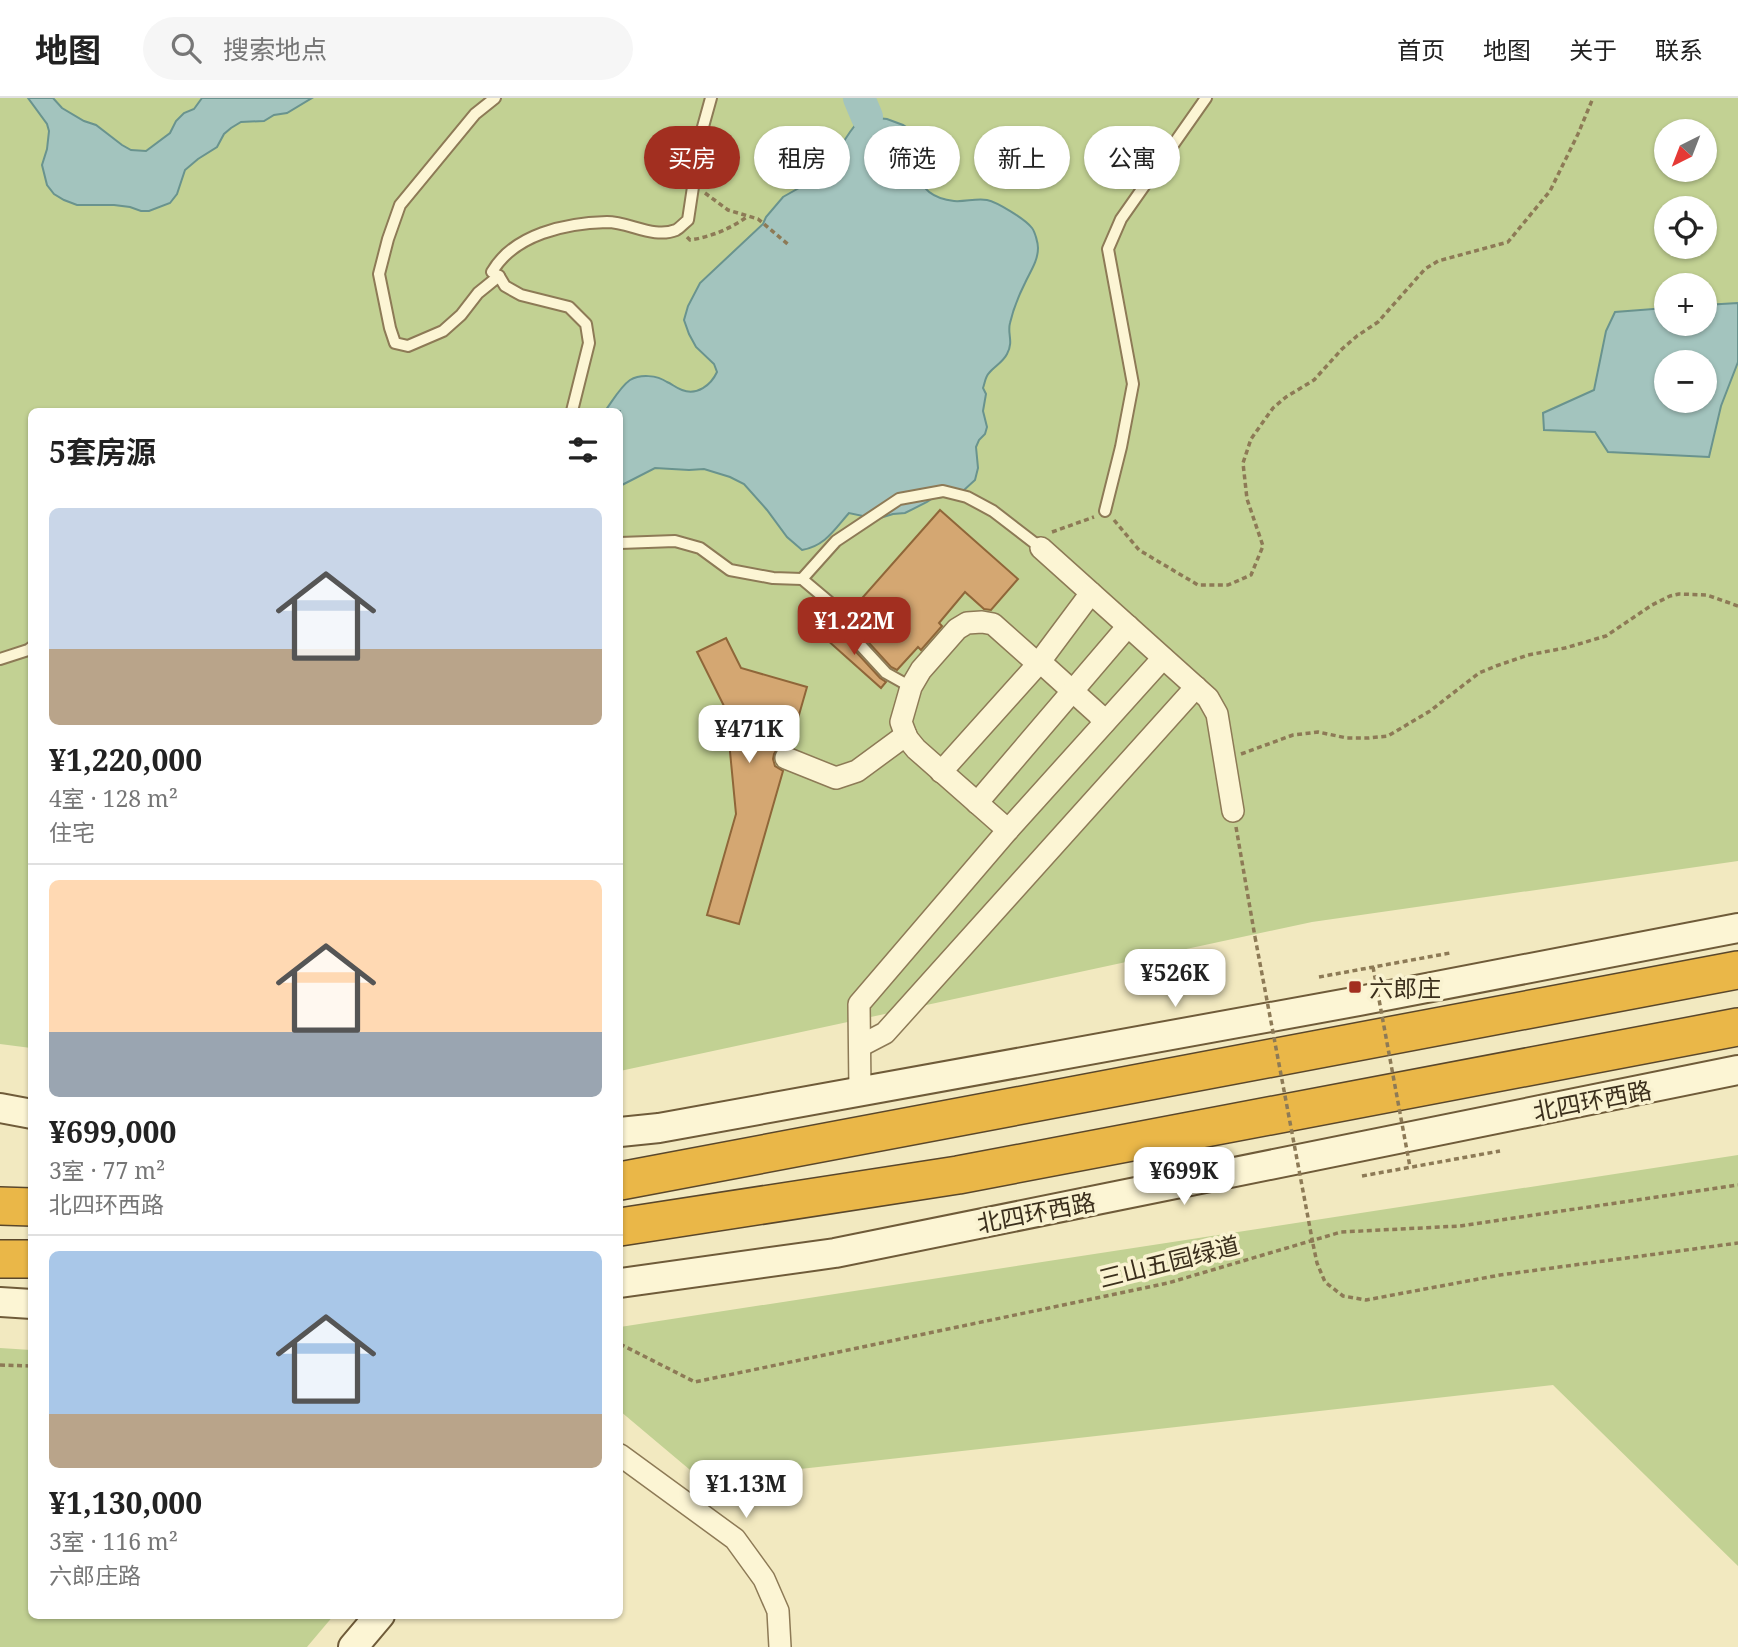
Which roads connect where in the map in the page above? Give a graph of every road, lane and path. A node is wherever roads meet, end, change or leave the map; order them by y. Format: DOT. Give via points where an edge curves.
graph roads {
  1 [pos="495,98"];
  2 [pos="711,98"];
  3 [pos="1206,98"];
  4 [pos="1593,98"];
  5 [pos="703,126"];
  6 [pos="692,189"];
  7 [pos="700,189"];
  8 [pos="748,216"];
  9 [pos="677,230"];
  10 [pos="790,246"];
  11 [pos="499,276"];
  12 [pos="573,408"];
  13 [pos="1105,511"];
  14 [pos="623,543"];
  15 [pos="1036,544"];
  16 [pos="802,579"];
  17 [pos="1091,593"];
  18 [pos="1738,606"];
  19 [pos="1128,626"];
  20 [pos="28,650"];
  21 [pos="1163,658"];
  22 [pos="0,659"];
  23 [pos="1038,664"];
  24 [pos="911,687"];
  25 [pos="1196,687"];
  26 [pos="1073,691"];
  27 [pos="1104,723"];
  28 [pos="906,735"];
  29 [pos="786,758"];
  30 [pos="1224,760"];
  31 [pos="941,772"];
  32 [pos="977,803"];
  33 [pos="1233,811"];
  34 [pos="1008,830"];
  35 [pos="1738,928"];
  36 [pos="1450,953"];
  37 [pos="1373,967"];
  38 [pos="1738,970"];
  39 [pos="1319,977"];
  40 [pos="1738,1027"];
  41 [pos="860,1046"];
  42 [pos="1738,1070"];
  43 [pos="860,1091"];
  44 [pos="0,1108"];
  45 [pos="28,1113"];
  46 [pos="623,1132"];
  47 [pos="1500,1151"];
  48 [pos="1410,1167"];
  49 [pos="1362,1176"];
  50 [pos="623,1180"];
  51 [pos="1738,1185"];
  52 [pos="623,1227"];
  53 [pos="1738,1242"];
  54 [pos="0,1259"];
  55 [pos="28,1259"];
  56 [pos="623,1283"];
  57 [pos="0,1302"];
  58 [pos="28,1304"];
  59 [pos="623,1346"];
  60 [pos="0,1365"];
  61 [pos="28,1366"];
  62 [pos="623,1457"];
  63 [pos="377,1619"];
  64 [pos="353,1647"];
  65 [pos="780,1647"];
  1 -- 11 [label="lane" via="475,114 400,205 379,274 395,343 408,346 443,331"];
  2 -- 5 [label="lane"];
  3 -- 13 [label="lane" via="1121,219 1108,249 1133,384"];
  4 -- 13 [label="path" via="1550,191 1508,242 1438,261 1425,269 1378,322 1342,349 1314,380 1273,408 1251,439 1243,463 1247,499 1263,546 1251,575 1228,585 1198,585 1139,550"];
  6 -- 9 [label="lane" via="688,220"];
  7 -- 8 [label="path" via="728,210"];
  8 -- 9 [label="path" via="700,239 690,240"];
  8 -- 10 [label="path"];
  9 -- 11 [label="lane" via="663,233 609,222 559,227 528,239 498,262 492,272"];
  11 -- 12 [label="lane" via="505,286 521,295 569,307 586,324 589,343"];
  13 -- 15 [label="path"];
  14 -- 16 [label="lane" via="675,541 701,548 730,570"];
  15 -- 16 [label="lane" via="993,511 943,491 899,499 836,541"];
  15 -- 17 [label="street"];
  16 -- 24 [label="lane" via="840,611 841,625 886,673"];
  17 -- 19 [label="street"];
  17 -- 23 [label="street"];
  18 -- 30 [label="path" via="1707,595 1670,596 1606,636 1528,655 1479,673 1388,736 1293,735"];
  19 -- 21 [label="street"];
  19 -- 26 [label="street"];
  20 -- 22 [label="lane"];
  21 -- 25 [label="street"];
  21 -- 27 [label="street"];
  23 -- 24 [label="street" via="993,624 967,623 921,670"];
  23 -- 26 [label="street"];
  23 -- 31 [label="street"];
  24 -- 28 [label="street" via="901,722"];
  25 -- 30 [label="street" via="1217,714"];
  25 -- 41 [label="street" via="885,1033"];
  26 -- 27 [label="street"];
  26 -- 32 [label="street"];
  27 -- 34 [label="street"];
  28 -- 29 [label="street" via="857,771 835,778"];
  28 -- 31 [label="street"];
  30 -- 33 [label="street"];
  31 -- 32 [label="street"];
  32 -- 34 [label="street"];
  33 -- 53 [label="path, bridge" via="1313,1244 1325,1282 1343,1296 1366,1300 1500,1275"];
  34 -- 41 [label="street" via="859,1004"];
  35 -- 43 [label="street"];
  36 -- 37 [label="path"];
  37 -- 39 [label="path"];
  37 -- 48 [label="path, bridge"];
  38 -- 50 [label="highway"];
  40 -- 52 [label="highway, 北四环西路" via="958,1175"];
  41 -- 43 [label="street"];
  42 -- 56 [label="street, 北四环西路" via="835,1253"];
  43 -- 46 [label="street"];
  44 -- 45 [label="street"];
  47 -- 48 [label="path"];
  48 -- 49 [label="path"];
  51 -- 59 [label="path, 三山五园绿道" via="1460,1226 1341,1232 1168,1283 695,1382"];
  54 -- 55 [label="highway"];
  57 -- 58 [label="street"];
  60 -- 61 [label="path"];
  62 -- 65 [label="street" via="736,1539 764,1579 778,1611"];
  63 -- 64 [label="street"];
}
